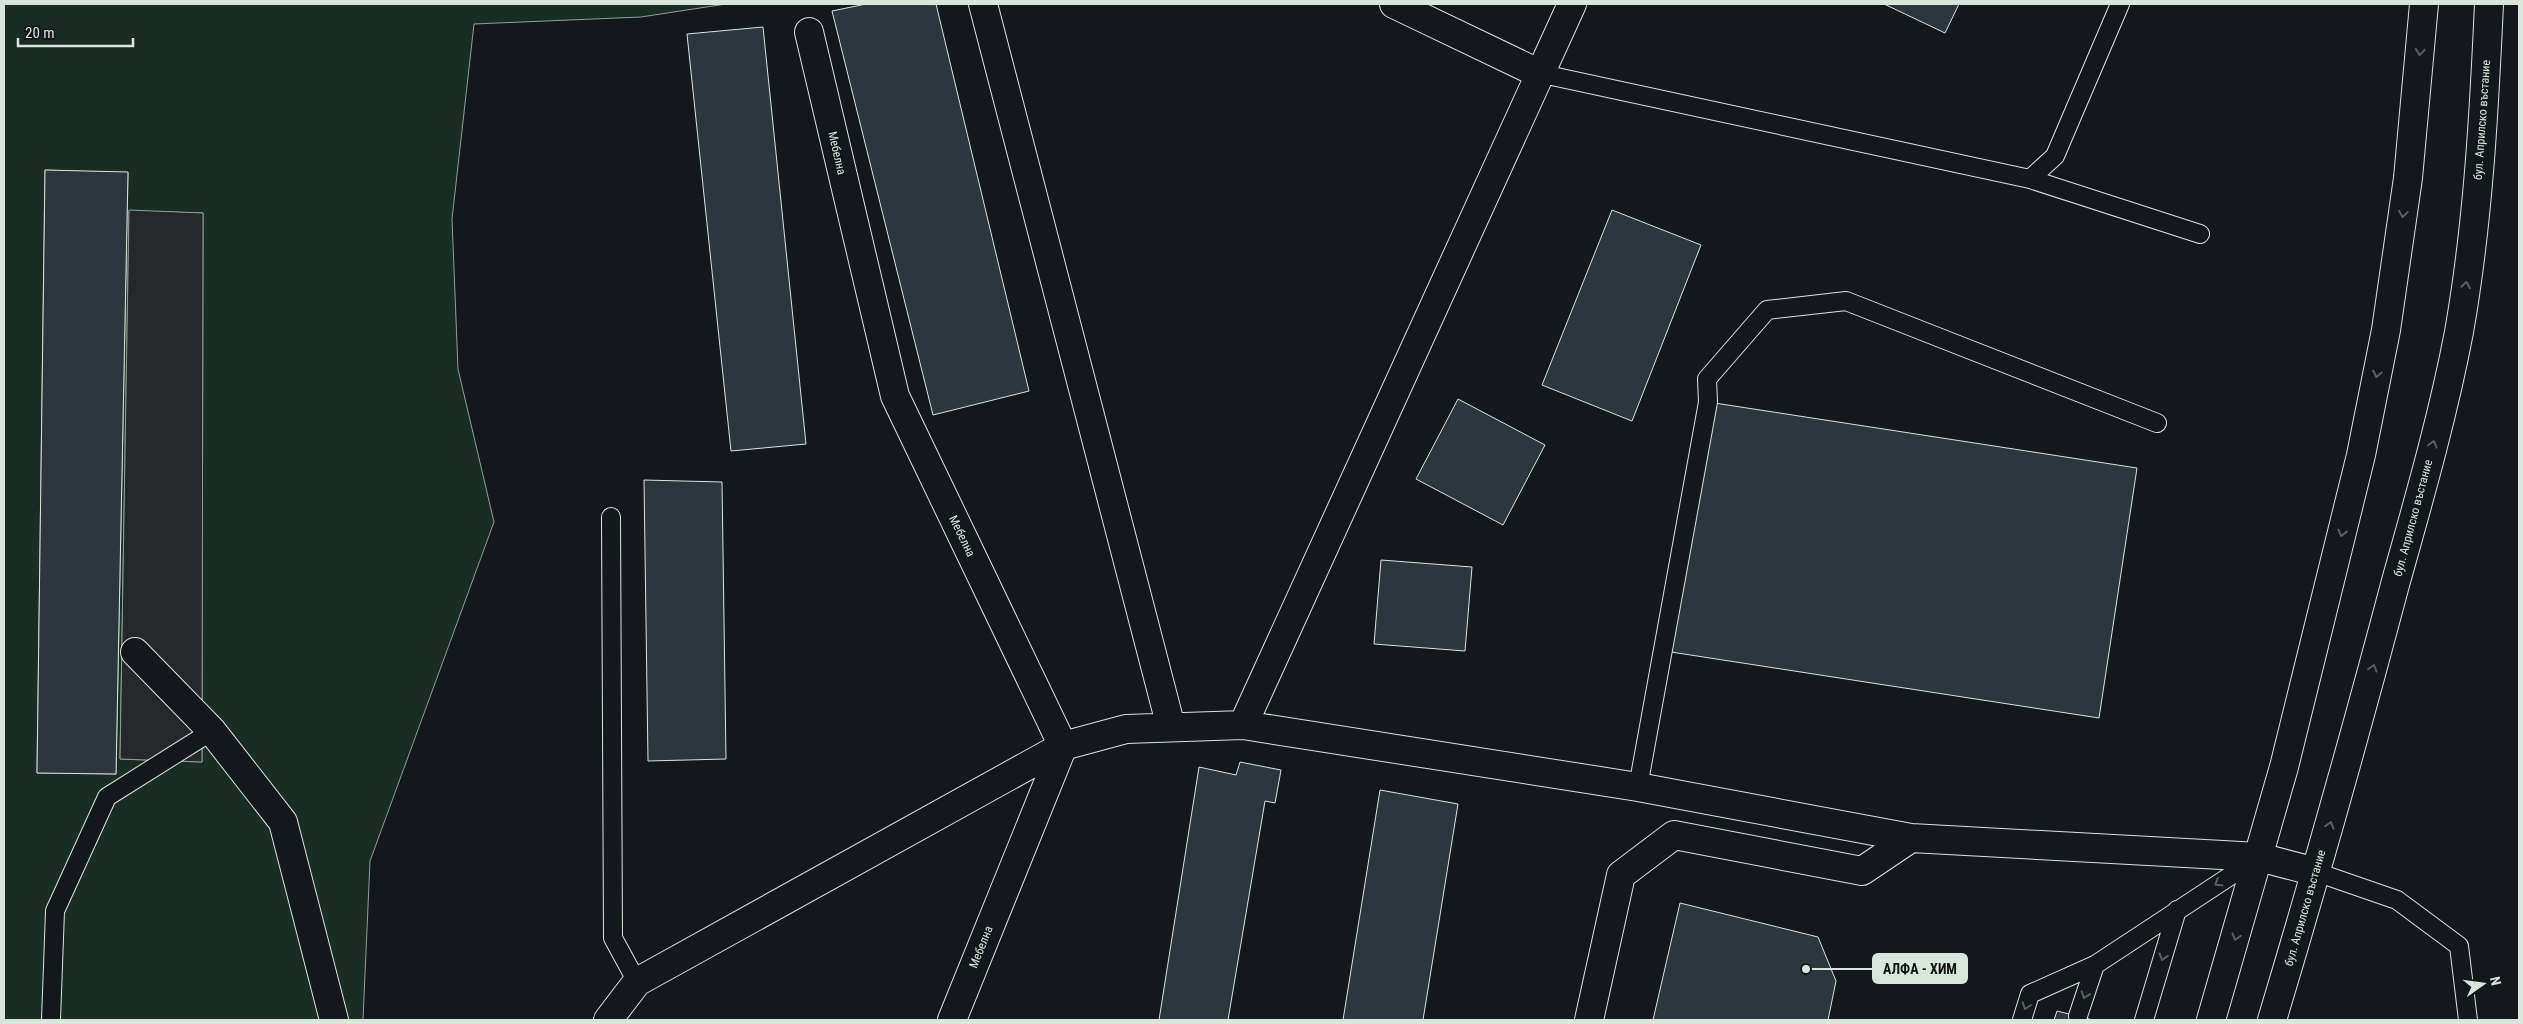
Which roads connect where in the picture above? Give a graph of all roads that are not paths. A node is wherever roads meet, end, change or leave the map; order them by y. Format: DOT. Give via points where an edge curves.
graph roads {
  1 [pos="983,4"];
  2 [pos="1394,4"];
  3 [pos="1572,4"];
  4 [pos="2120,4"];
  5 [pos="2424,4"];
  6 [pos="2489,4"];
  7 [pos="809,32"];
  8 [pos="1538,73"];
  9 [pos="2030,179"];
  10 [pos="2200,234"];
  11 [pos="2157,423"];
  12 [pos="612,517"];
  13 [pos="135,652"];
  14 [pos="1243,725"];
  15 [pos="1171,727"];
  16 [pos="212,732"];
  17 [pos="1063,746"];
  18 [pos="1638,787"];
  19 [pos="1911,838"];
  20 [pos="2259,857"];
  21 [pos="2316,872"];
  22 [pos="2176,910"];
  23 [pos="2096,965"];
  24 [pos="637,982"];
  25 [pos="2078,1016"];
  26 [pos="51,1020"];
  27 [pos="334,1020"];
  28 [pos="608,1020"];
  29 [pos="952,1020"];
  30 [pos="1588,1020"];
  31 [pos="2022,1020"];
  32 [pos="2144,1020"];
  33 [pos="2211,1020"];
  34 [pos="2272,1020"];
  35 [pos="2468,1020"];
  1 -- 15 [label="street"];
  2 -- 8 [label="street"];
  3 -- 8 [label="street"];
  4 -- 9 [label="lane" via="2055,156"];
  5 -- 20 [label="street, one-way" via="2408,178 2386,330 2359,465"];
  21 -- 6 [label="street, бул. Априлско въстание, one-way" via="2440,418 2458,333 2472,248 2482,141"];
  7 -- 17 [label="street, Мебелна" via="894,396"];
  8 -- 9 [label="lane"];
  8 -- 14 [label="street"];
  9 -- 10 [label="lane"];
  11 -- 18 [label="lane" via="1846,301 1766,310 1707,379 1708,402"];
  12 -- 24 [label="lane" via="613,938"];
  13 -- 16 [label="street"];
  14 -- 15 [label="street"];
  14 -- 18 [label="street"];
  15 -- 17 [label="street" via="1126,729"];
  16 -- 26 [label="lane" via="107,796 55,911"];
  16 -- 27 [label="street" via="283,822"];
  17 -- 24 [label="street"];
  17 -- 29 [label="street, Мебелна"];
  18 -- 19 [label="street"];
  19 -- 20 [label="street"];
  19 -- 30 [label="street" via="1862,871 1674,835 1621,875"];
  20 -- 21 [label="street"];
  20 -- 22 [label="lane, one-way"];
  20 -- 33 [label="street, one-way"];
  21 -- 34 [label="street, бул. Априлско въстание"];
  21 -- 35 [label="lane" via="2397,900 2459,946"];
  22 -- 23 [label="lane"];
  22 -- 32 [label="lane, one-way"];
  23 -- 25 [label="lane, one-way"];
  23 -- 31 [label="lane, one-way" via="2030,994"];
  24 -- 28 [label="street"];
}
